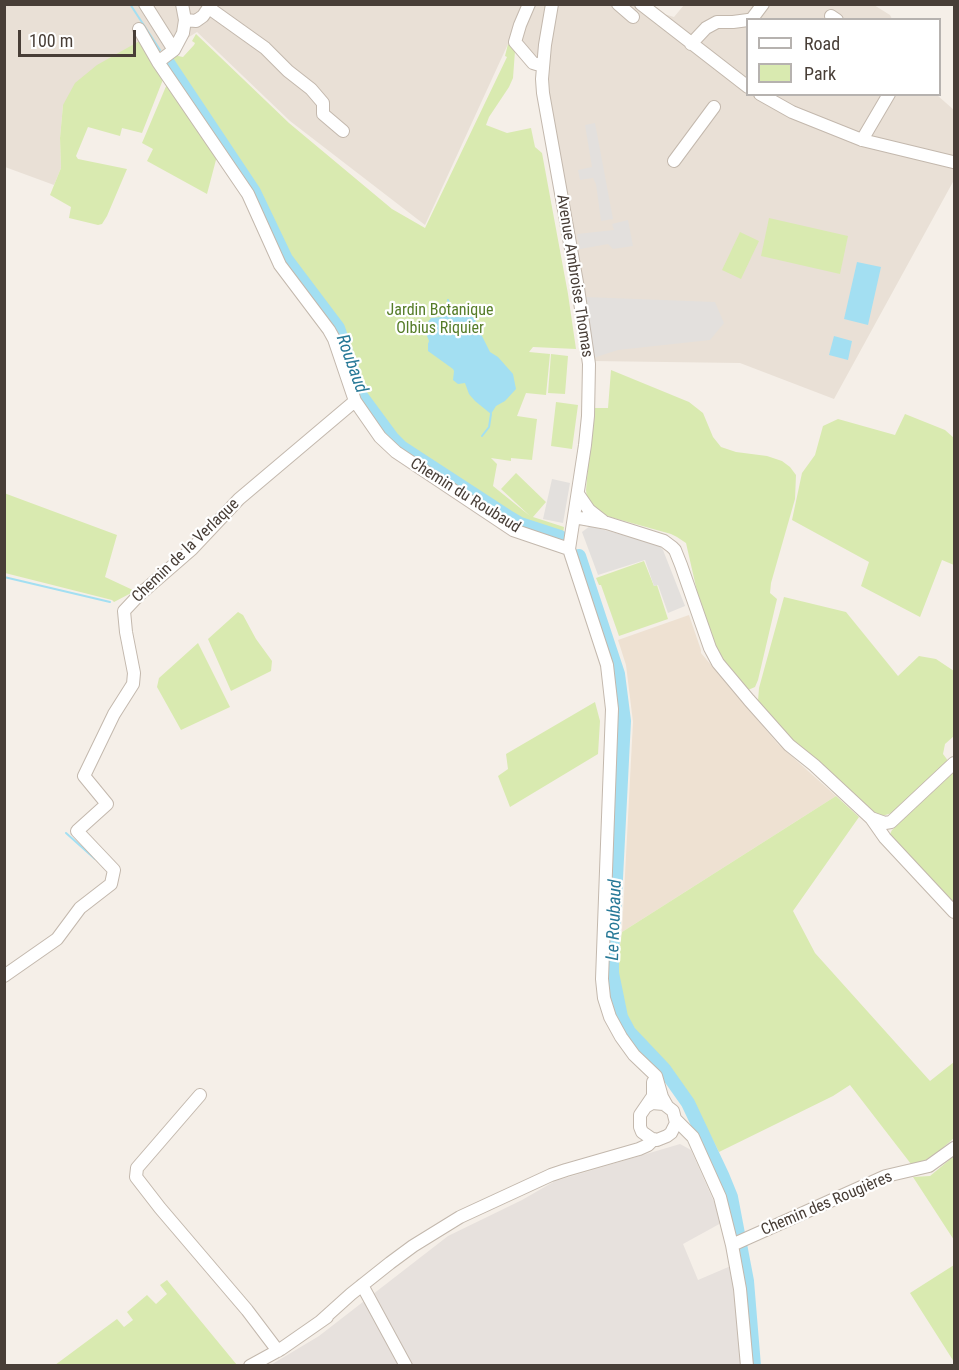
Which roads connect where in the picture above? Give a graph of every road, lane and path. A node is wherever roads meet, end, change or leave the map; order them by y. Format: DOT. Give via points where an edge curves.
graph roads {
  1 [pos="146,4"];
  2 [pos="182,4"];
  3 [pos="529,4"];
  4 [pos="552,4"];
  5 [pos="618,4"];
  6 [pos="641,4"];
  7 [pos="763,4"];
  8 [pos="210,6"];
  9 [pos="633,17"];
  10 [pos="751,18"];
  11 [pos="746,20"];
  12 [pos="185,21"];
  13 [pos="139,28"];
  14 [pos="691,45"];
  15 [pos="174,50"];
  16 [pos="158,62"];
  17 [pos="543,66"];
  18 [pos="746,86"];
  19 [pos="764,96"];
  20 [pos="886,96"];
  21 [pos="714,106"];
  22 [pos="343,131"];
  23 [pos="862,140"];
  24 [pos="674,161"];
  25 [pos="952,162"];
  26 [pos="355,401"];
  27 [pos="578,494"];
  28 [pos="588,510"];
  29 [pos="575,514"];
  30 [pos="607,523"];
  31 [pos="569,549"];
  32 [pos="954,764"];
  33 [pos="871,819"];
  34 [pos="954,912"];
  35 [pos="4,976"];
  36 [pos="644,1065"];
  37 [pos="200,1095"];
  38 [pos="646,1106"];
  39 [pos="667,1106"];
  40 [pos="675,1119"];
  41 [pos="641,1129"];
  42 [pos="667,1137"];
  43 [pos="654,1139"];
  44 [pos="954,1148"];
  45 [pos="699,1149"];
  46 [pos="620,1154"];
  47 [pos="738,1242"];
  48 [pos="364,1288"];
  49 [pos="278,1351"];
  50 [pos="250,1365"];
  51 [pos="406,1365"];
  52 [pos="747,1365"];
  1 -- 15 [label="street"];
  2 -- 12 [label="street"];
  3 -- 17 [label="street" via="515,42 533,63"];
  4 -- 17 [label="street, Avenue Ambroise Thomas"];
  5 -- 9 [label="street"];
  6 -- 14 [label="street"];
  7 -- 10 [label="street"];
  8 -- 12 [label="street" via="196,21"];
  8 -- 22 [label="street" via="311,89 323,103 323,114"];
  11 -- 14 [label="street" via="717,22 706,27"];
  12 -- 15 [label="street"];
  13 -- 16 [label="street, Chemin du Roubaud"];
  14 -- 18 [label="street"];
  15 -- 16 [label="street"];
  16 -- 26 [label="street, Chemin du Roubaud" via="248,194 280,265 329,330"];
  17 -- 27 [label="street, Avenue Ambroise Thomas" via="543,93 589,364 588,417"];
  19 -- 23 [label="street" via="792,112"];
  20 -- 23 [label="street"];
  21 -- 24 [label="street"];
  23 -- 25 [label="street"];
  26 -- 31 [label="street, Chemin du Roubaud" via="380,437 396,452 513,530"];
  26 -- 35 [label="street, Chemin de la Verlaque" via="239,499 192,549 124,611 133,684 84,776 107,804 77,831 114,870 111,884 80,908 57,939"];
  27 -- 28 [label="street"];
  27 -- 29 [label="street, Avenue Ambroise Thomas"];
  28 -- 29 [label="street"];
  28 -- 30 [label="street"];
  29 -- 30 [label="street"];
  29 -- 31 [label="street, Avenue Ambroise Thomas"];
  30 -- 33 [label="street" via="664,542 675,550 718,663 789,745"];
  31 -- 36 [label="street" via="607,665 612,709 602,958 604,998 621,1037"];
  32 -- 33 [label="street" via="891,822"];
  33 -- 34 [label="street"];
  36 -- 38 [label="street" via="654,1084 653,1096"];
  36 -- 39 [label="street" via="656,1076"];
  37 -- 49 [label="street" via="137,1168 136,1177"];
  38 -- 39 [label="street" via="658,1102"];
  38 -- 41 [label="street" via="639,1115"];
  39 -- 40 [label="street"];
  40 -- 42 [label="street"];
  40 -- 45 [label="street"];
  41 -- 43 [label="street"];
  41 -- 46 [label="street" via="634,1145"];
  42 -- 43 [label="street"];
  42 -- 45 [label="street" via="686,1137"];
  43 -- 46 [label="street" via="644,1147"];
  44 -- 47 [label="street, Chemin des Rougières" via="929,1166 886,1176"];
  45 -- 47 [label="street"];
  46 -- 48 [label="street" via="550,1175 460,1217"];
  47 -- 52 [label="street"];
  48 -- 49 [label="street"];
  48 -- 51 [label="street"];
  49 -- 50 [label="street"];
}
